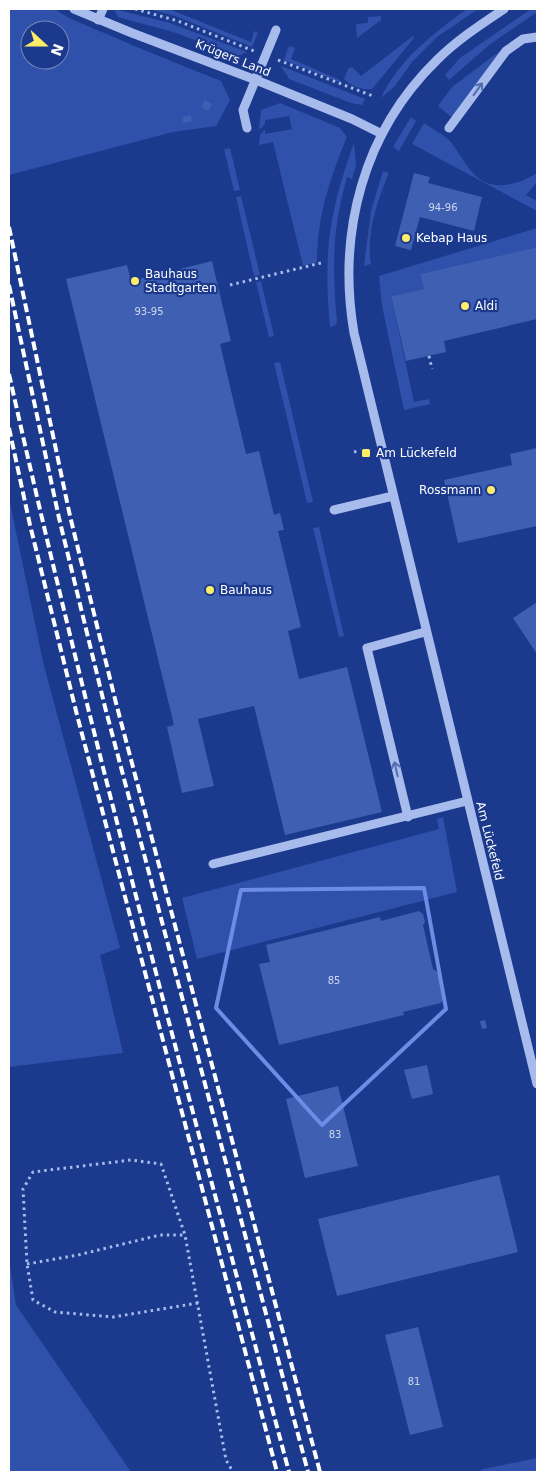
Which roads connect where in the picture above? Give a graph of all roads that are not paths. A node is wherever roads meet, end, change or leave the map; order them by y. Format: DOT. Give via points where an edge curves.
graph roads {
  1 [pos="74,9"];
  2 [pos="103,9"];
  3 [pos="504,9"];
  4 [pos="98,20"];
  5 [pos="276,30"];
  6 [pos="537,37"];
  7 [pos="256,80"];
  8 [pos="247,128"];
  9 [pos="449,128"];
  10 [pos="382,134"];
  11 [pos="393,496"];
  12 [pos="334,510"];
  13 [pos="426,632"];
  14 [pos="467,800"];
  15 [pos="408,817"];
  16 [pos="213,864"];
  17 [pos="537,1084"];
  1 -- 4 [label="street, Krügers Land"];
  2 -- 4 [label="street"];
  3 -- 10 [label="street, Am Lückefeld" via="463,37 437,60 405,97"];
  4 -- 7 [label="street, Krügers Land"];
  5 -- 7 [label="street"];
  9 -- 6 [label="street, one-way" via="506,51 523,39"];
  7 -- 8 [label="street" via="243,110"];
  7 -- 10 [label="street, Krügers Land"];
  10 -- 11 [label="street, Am Lückefeld" via="362,182 352,220 347,275 354,333"];
  11 -- 12 [label="street"];
  11 -- 13 [label="street, Am Lückefeld"];
  13 -- 14 [label="street, Am Lückefeld"];
  15 -- 13 [label="street, one-way" via="367,648"];
  14 -- 15 [label="street"];
  14 -- 17 [label="street, Am Lückefeld"];
  15 -- 16 [label="street"];
}
